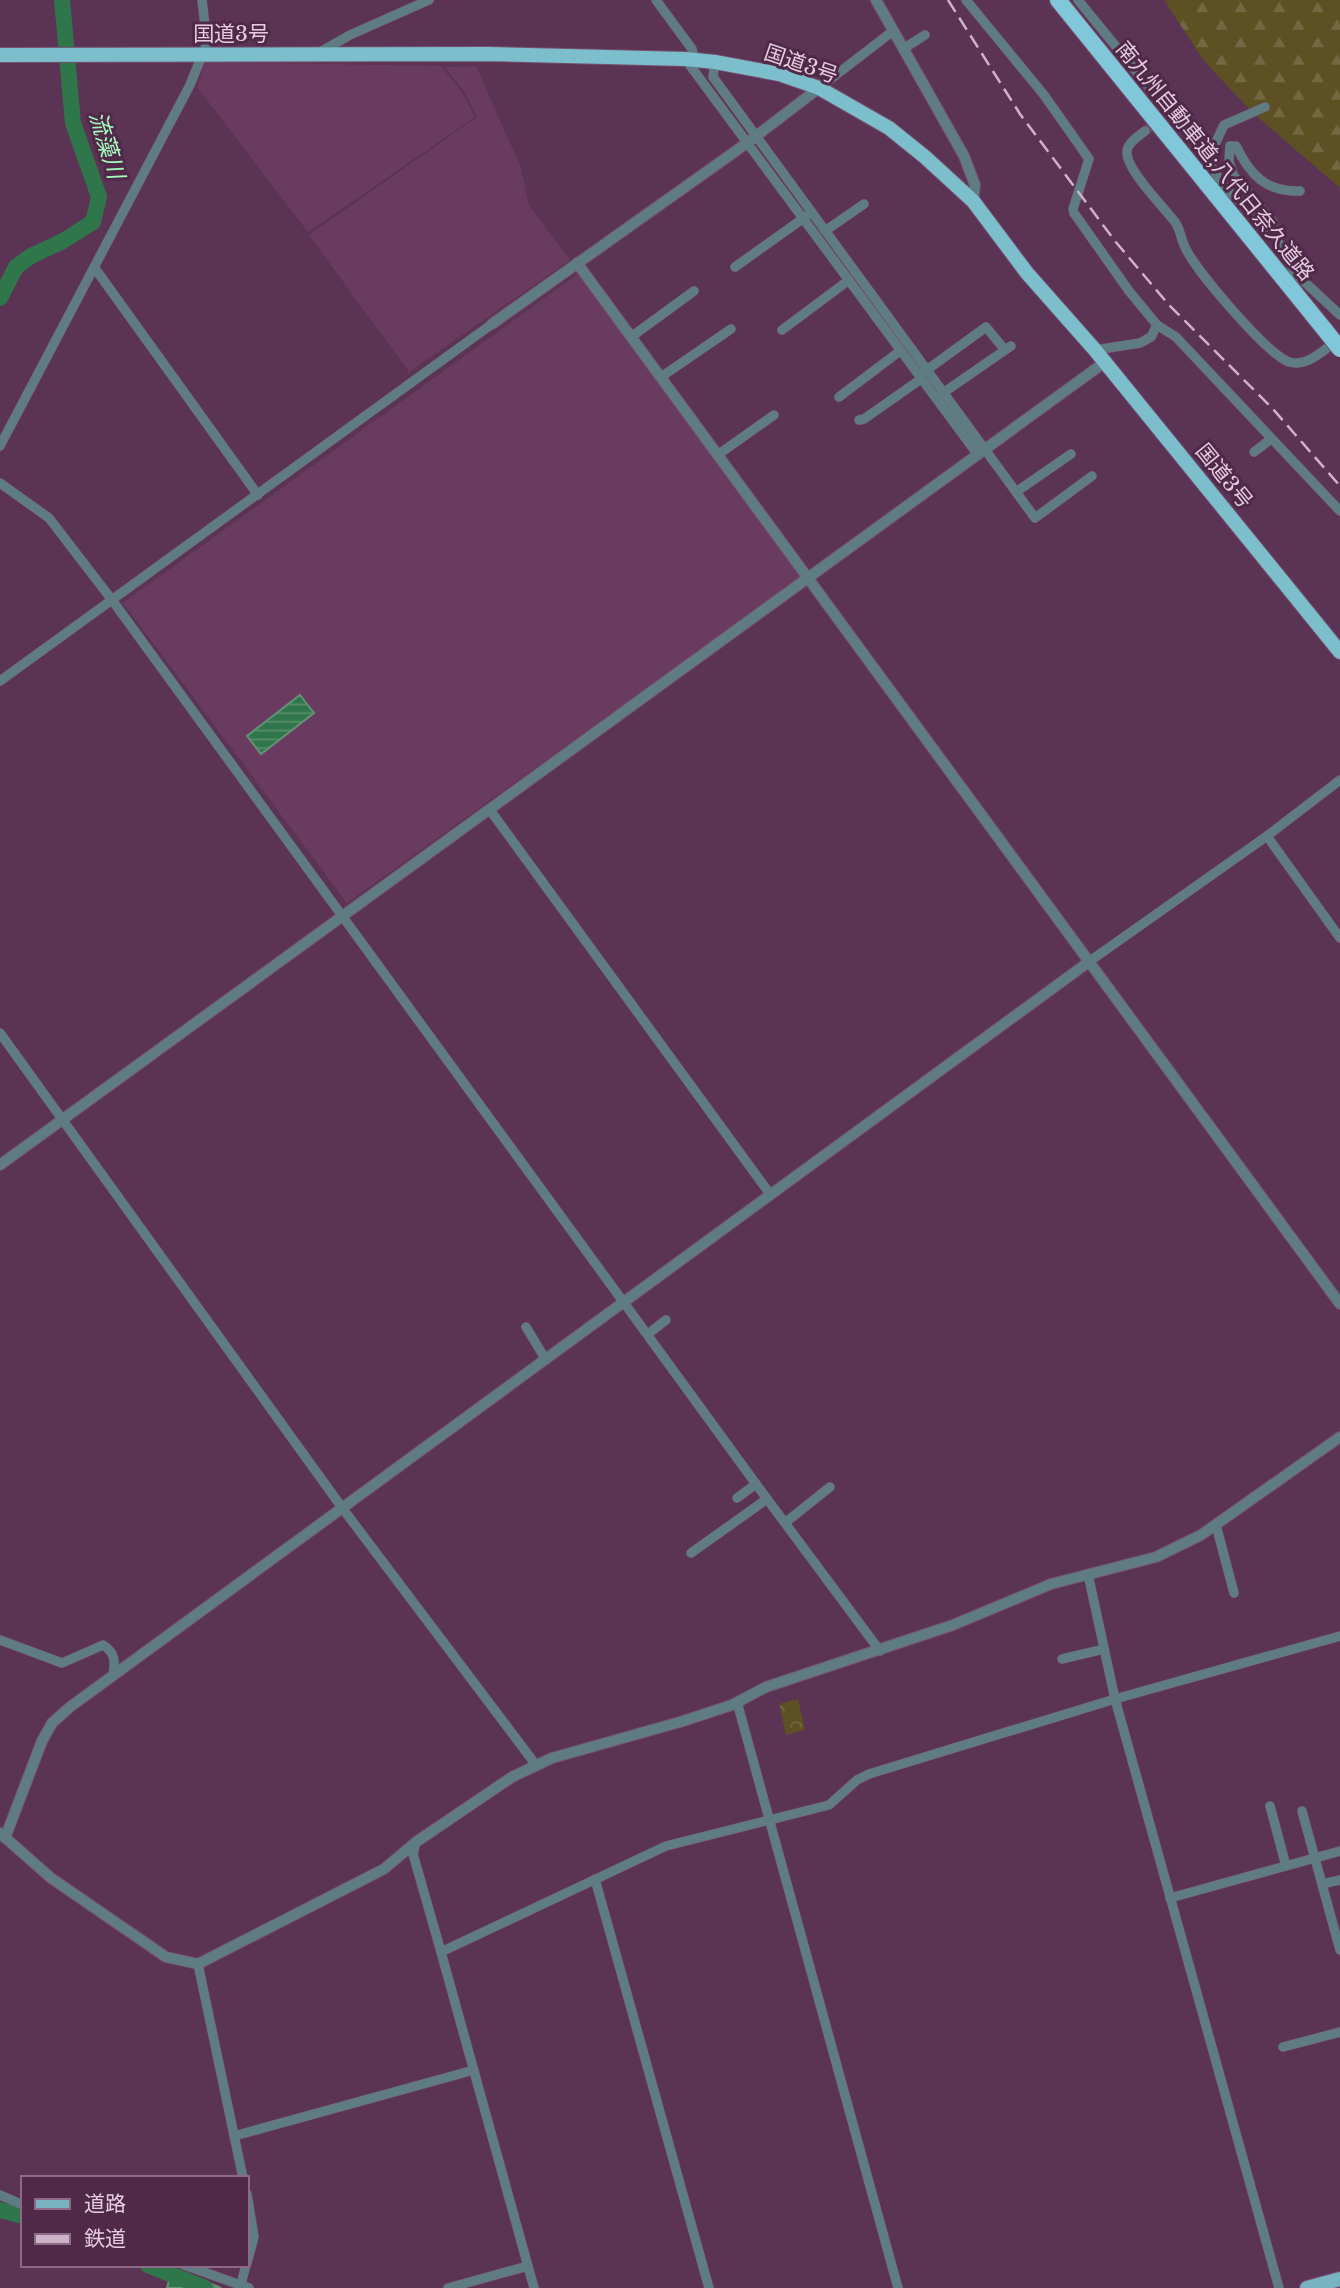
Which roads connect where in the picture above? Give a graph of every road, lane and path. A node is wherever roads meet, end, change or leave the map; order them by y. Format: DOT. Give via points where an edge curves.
graph roads {
  1 [pos="202,0"];
  2 [pos="429,0"];
  3 [pos="656,0"];
  4 [pos="876,0"];
  5 [pos="966,0"];
  6 [pos="1058,0"];
  7 [pos="1078,0"];
  8 [pos="893,31"];
  9 [pos="925,35"];
  10 [pos="903,48"];
  11 [pos="202,54"];
  12 [pos="0,55"];
  13 [pos="316,55"];
  14 [pos="690,60"];
  15 [pos="715,61"];
  16 [pos="713,77"];
  17 [pos="708,88"];
  18 [pos="819,88"];
  19 [pos="1265,107"];
  20 [pos="1145,131"];
  21 [pos="751,140"];
  22 [pos="1207,161"];
  23 [pos="1300,191"];
  24 [pos="973,201"];
  25 [pos="864,204"];
  26 [pos="812,212"];
  27 [pos="803,218"];
  28 [pos="825,231"];
  29 [pos="1274,234"];
  30 [pos="835,246"];
  31 [pos="832,257"];
  32 [pos="578,263"];
  33 [pos="94,267"];
  34 [pos="735,267"];
  35 [pos="849,280"];
  36 [pos="694,291"];
  37 [pos="1340,315"];
  38 [pos="492,324"];
  39 [pos="1157,325"];
  40 [pos="731,330"];
  41 [pos="782,330"];
  42 [pos="631,337"];
  43 [pos="1340,337"];
  44 [pos="1340,349"];
  45 [pos="1096,350"];
  46 [pos="900,351"];
  47 [pos="1105,362"];
  48 [pos="922,375"];
  49 [pos="662,377"];
  50 [pos="940,396"];
  51 [pos="839,397"];
  52 [pos="774,415"];
  53 [pos="859,420"];
  54 [pos="1271,439"];
  55 [pos="0,446"];
  56 [pos="1254,452"];
  57 [pos="982,453"];
  58 [pos="719,454"];
  59 [pos="1071,454"];
  60 [pos="1092,476"];
  61 [pos="0,483"];
  62 [pos="1016,492"];
  63 [pos="258,495"];
  64 [pos="1340,511"];
  65 [pos="809,576"];
  66 [pos="112,600"];
  67 [pos="1340,652"];
  68 [pos="0,681"];
  69 [pos="1340,780"];
  70 [pos="490,810"];
  71 [pos="1268,836"];
  72 [pos="342,918"];
  73 [pos="1340,938"];
  74 [pos="1090,961"];
  75 [pos="0,1033"];
  76 [pos="63,1120"];
  77 [pos="0,1166"];
  78 [pos="770,1194"];
  79 [pos="624,1303"];
  80 [pos="1340,1304"];
  81 [pos="666,1320"];
  82 [pos="526,1326"];
  83 [pos="648,1334"];
  84 [pos="546,1360"];
  85 [pos="1340,1437"];
  86 [pos="756,1484"];
  87 [pos="830,1487"];
  88 [pos="737,1498"];
  89 [pos="767,1499"];
  90 [pos="343,1509"];
  91 [pos="786,1522"];
  92 [pos="1216,1525"];
  93 [pos="691,1553"];
  94 [pos="1088,1574"];
  95 [pos="1234,1593"];
  96 [pos="1340,1636"];
  97 [pos="0,1640"];
  98 [pos="1104,1649"];
  99 [pos="880,1651"];
  100 [pos="1062,1658"];
  101 [pos="113,1676"];
  102 [pos="1115,1699"];
  103 [pos="737,1702"];
  104 [pos="536,1765"];
  105 [pos="1270,1806"];
  106 [pos="1302,1811"];
  107 [pos="769,1820"];
  108 [pos="2,1839"];
  109 [pos="416,1842"];
  110 [pos="1340,1851"];
  111 [pos="1315,1858"];
  112 [pos="1286,1866"];
  113 [pos="594,1880"];
  114 [pos="1340,1880"];
  115 [pos="1322,1884"];
  116 [pos="1170,1899"];
  117 [pos="1340,1950"];
  118 [pos="441,1952"];
  119 [pos="198,1964"];
  120 [pos="1340,2032"];
  121 [pos="1283,2047"];
  122 [pos="474,2070"];
  123 [pos="234,2136"];
  124 [pos="243,2176"];
  125 [pos="0,2195"];
  126 [pos="248,2200"];
  127 [pos="21,2204"];
  128 [pos="248,2257"];
  129 [pos="528,2266"];
  130 [pos="189,2267"];
  131 [pos="246,2267"];
  132 [pos="1340,2279"];
  133 [pos="243,2287"];
  134 [pos="448,2288"];
  135 [pos="534,2288"];
  136 [pos="709,2288"];
  137 [pos="898,2288"];
  138 [pos="1279,2288"];
  139 [pos="1307,2288"];
  1 -- 11 [label="street" via="207,43"];
  2 -- 13 [label="street"];
  3 -- 14 [label="street" via="691,49"];
  4 -- 8 [label="street"];
  5 -- 39 [label="street" via="1090,159 1074,213"];
  6 -- 44 [label="highway, 南九州自動車道;八代日奈久道路, bridge"];
  7 -- 22 [label="street" via="1168,111 1184,120"];
  8 -- 10 [label="street"];
  8 -- 18 [label="street"];
  9 -- 10 [label="street"];
  10 -- 24 [label="street" via="964,156 975,185"];
  11 -- 12 [label="highway, 国道3号"];
  11 -- 13 [label="highway, 国道3号"];
  11 -- 33 [label="street"];
  13 -- 14 [label="highway, 国道3号"];
  14 -- 15 [label="highway, 国道3号"];
  14 -- 17 [label="street"];
  15 -- 16 [label="street"];
  15 -- 18 [label="highway, 国道3号"];
  16 -- 17 [label="street"];
  16 -- 21 [label="street"];
  17 -- 21 [label="street"];
  18 -- 21 [label="street"];
  18 -- 24 [label="highway, 国道3号" via="889,128"];
  19 -- 22 [label="street" via="1224,125"];
  20 -- 43 [label="street" via="1129,145 1129,161 1178,226 1187,252 1230,307 1275,354 1291,363 1305,363"];
  21 -- 26 [label="street"];
  21 -- 27 [label="street"];
  21 -- 32 [label="street"];
  22 -- 29 [label="street" via="1222,184"];
  23 -- 29 [label="street" via="1282,190 1255,176 1236,146 1230,146 1228,161 1233,175 1273,222"];
  24 -- 45 [label="highway, 国道3号" via="1027,273"];
  25 -- 28 [label="street"];
  26 -- 27 [label="street"];
  26 -- 28 [label="street"];
  27 -- 31 [label="street"];
  27 -- 34 [label="street"];
  28 -- 30 [label="street"];
  29 -- 37 [label="street" via="1295,273"];
  30 -- 31 [label="street"];
  30 -- 48 [label="street"];
  31 -- 35 [label="street"];
  32 -- 38 [label="street"];
  32 -- 42 [label="street"];
  33 -- 55 [label="street"];
  33 -- 63 [label="street"];
  35 -- 41 [label="street"];
  35 -- 46 [label="street"];
  36 -- 42 [label="street"];
  38 -- 63 [label="street"];
  39 -- 45 [label="street" via="1151,337 1140,343"];
  39 -- 54 [label="street" via="1176,337"];
  40 -- 49 [label="street"];
  42 -- 49 [label="street"];
  45 -- 47 [label="highway, 国道3号"];
  46 -- 48 [label="street"];
  46 -- 51 [label="street"];
  47 -- 57 [label="street"];
  47 -- 67 [label="highway, 国道3号"];
  48 -- 50 [label="street"];
  48 -- 50 [label="street" via="986,327 1008,348"];
  48 -- 53 [label="street"];
  49 -- 58 [label="street"];
  50 -- 57 [label="street"];
  52 -- 58 [label="street"];
  54 -- 56 [label="street"];
  54 -- 64 [label="street"];
  57 -- 62 [label="street"];
  57 -- 65 [label="street"];
  58 -- 65 [label="street"];
  59 -- 62 [label="street"];
  60 -- 62 [label="street" via="1035,518"];
  61 -- 66 [label="street" via="49,517"];
  63 -- 66 [label="street"];
  65 -- 70 [label="street"];
  65 -- 74 [label="street"];
  66 -- 68 [label="street"];
  66 -- 72 [label="street"];
  69 -- 71 [label="street"];
  70 -- 72 [label="street"];
  70 -- 78 [label="street"];
  71 -- 73 [label="street"];
  71 -- 74 [label="street"];
  72 -- 76 [label="street"];
  72 -- 79 [label="street"];
  74 -- 78 [label="street"];
  74 -- 80 [label="street"];
  75 -- 76 [label="street"];
  76 -- 77 [label="street"];
  76 -- 90 [label="street"];
  78 -- 79 [label="street"];
  79 -- 83 [label="street"];
  79 -- 84 [label="street"];
  81 -- 83 [label="street"];
  82 -- 84 [label="street"];
  83 -- 86 [label="street"];
  84 -- 90 [label="street"];
  85 -- 92 [label="street"];
  86 -- 88 [label="street"];
  86 -- 89 [label="street"];
  87 -- 91 [label="street"];
  89 -- 91 [label="street"];
  89 -- 93 [label="street"];
  90 -- 101 [label="street"];
  90 -- 104 [label="street"];
  91 -- 99 [label="street"];
  92 -- 94 [label="street" via="1156,1557"];
  92 -- 95 [label="street"];
  94 -- 98 [label="street"];
  94 -- 99 [label="street"];
  96 -- 102 [label="street"];
  97 -- 101 [label="street" via="62,1663 103,1645 115,1660"];
  98 -- 100 [label="street"];
  98 -- 102 [label="street"];
  99 -- 103 [label="street" via="766,1687"];
  101 -- 108 [label="street" via="52,1723"];
  102 -- 107 [label="street" via="869,1774 829,1805"];
  102 -- 116 [label="street"];
  103 -- 104 [label="street"];
  103 -- 107 [label="street"];
  104 -- 109 [label="street"];
  105 -- 112 [label="street"];
  106 -- 111 [label="street"];
  107 -- 113 [label="street" via="666,1846"];
  107 -- 137 [label="street"];
  108 -- 119 [label="street" via="166,1957"];
  109 -- 118 [label="street" via="413,1854"];
  109 -- 119 [label="street" via="384,1869"];
  110 -- 111 [label="street"];
  111 -- 112 [label="street"];
  111 -- 115 [label="street"];
  112 -- 116 [label="street"];
  113 -- 118 [label="street"];
  113 -- 136 [label="street"];
  114 -- 115 [label="street"];
  115 -- 117 [label="street"];
  116 -- 138 [label="street"];
  118 -- 122 [label="street"];
  119 -- 123 [label="street"];
  120 -- 121 [label="street"];
  122 -- 123 [label="street"];
  122 -- 129 [label="street"];
  123 -- 124 [label="street"];
  125 -- 127 [label="street"];
  126 -- 128 [label="street" via="254,2237"];
  129 -- 134 [label="street"];
  129 -- 135 [label="street"];
  130 -- 133 [label="street"];
  131 -- 133 [label="street"];
  132 -- 139 [label="main road"];
}
